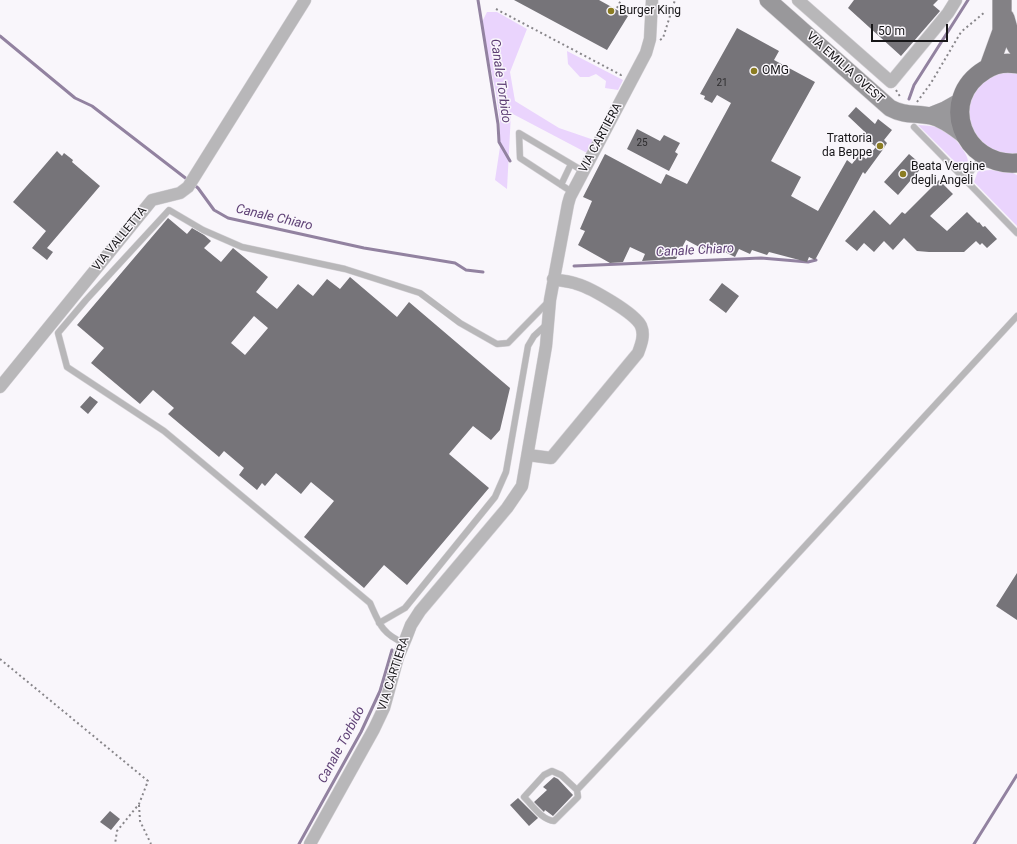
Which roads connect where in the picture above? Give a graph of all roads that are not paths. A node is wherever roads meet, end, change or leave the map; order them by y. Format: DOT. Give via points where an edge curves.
graph roads {
  1 [pos="305,0"];
  2 [pos="652,0"];
  3 [pos="768,0"];
  4 [pos="798,0"];
  5 [pos="956,0"];
  6 [pos="997,8"];
  7 [pos="1017,47"];
  8 [pos="1017,64"];
  9 [pos="989,67"];
  10 [pos="961,101"];
  11 [pos="907,112"];
  12 [pos="930,116"];
  13 [pos="965,136"];
  14 [pos="983,156"];
  15 [pos="571,164"];
  16 [pos="1014,164"];
  17 [pos="584,171"];
  18 [pos="965,178"];
  19 [pos="561,185"];
  20 [pos="572,192"];
  21 [pos="1017,234"];
  22 [pos="553,279"];
  23 [pos="550,300"];
  24 [pos="1017,316"];
  25 [pos="548,323"];
  26 [pos="0,387"];
  27 [pos="528,455"];
  28 [pos="379,623"];
  29 [pos="404,643"];
  30 [pos="577,790"];
  31 [pos="310,844"];
  1 -- 26 [label="street, VIA VALLETTA" via="190,184 180,193 152,200"];
  2 -- 17 [label="street, VIA CARTIERA" via="650,39 646,53"];
  3 -- 11 [label="main road, VIA EMILIA OVEST" via="885,104"];
  4 -- 5 [label="street, VIA EMILIA OVEST" via="891,82"];
  6 -- 7 [label="main road"];
  6 -- 9 [label="main road" via="1002,32"];
  8 -- 9 [label="main road"];
  9 -- 10 [label="main road" via="971,81"];
  10 -- 12 [label="main road"];
  10 -- 13 [label="main road" via="960,119"];
  11 -- 12 [label="main road"];
  11 -- 18 [label="lane"];
  12 -- 13 [label="main road"];
  13 -- 14 [label="main road"];
  14 -- 16 [label="main road"];
  14 -- 18 [label="lane"];
  15 -- 17 [label="lane"];
  15 -- 19 [label="lane"];
  15 -- 19 [label="lane" via="519,134 520,158"];
  17 -- 20 [label="street, VIA CARTIERA"];
  18 -- 21 [label="lane"];
  19 -- 20 [label="lane"];
  20 -- 22 [label="street, VIA CARTIERA"];
  22 -- 23 [label="street, VIA CARTIERA"];
  22 -- 27 [label="street" via="576,283 610,300 635,318 641,326 642,341 638,353 551,458"];
  23 -- 25 [label="street, VIA CARTIERA"];
  23 -- 28 [label="lane" via="508,343 497,344 460,323 420,293 345,269 242,247 203,230 169,210 58,333 67,367 164,431 370,603"];
  24 -- 30 [label="lane"];
  25 -- 27 [label="street, VIA CARTIERA"];
  25 -- 28 [label="lane" via="534,336 528,346 506,472 495,497 405,608"];
  27 -- 29 [label="street, VIA CARTIERA" via="522,486 518,493 420,611"];
  28 -- 29 [label="lane" via="389,636"];
  29 -- 31 [label="street, VIA CARTIERA" via="384,708"];
  30 -- 30 [label="lane" via="562,775 552,771 544,775 524,797 545,819 554,822 578,797"];
}
